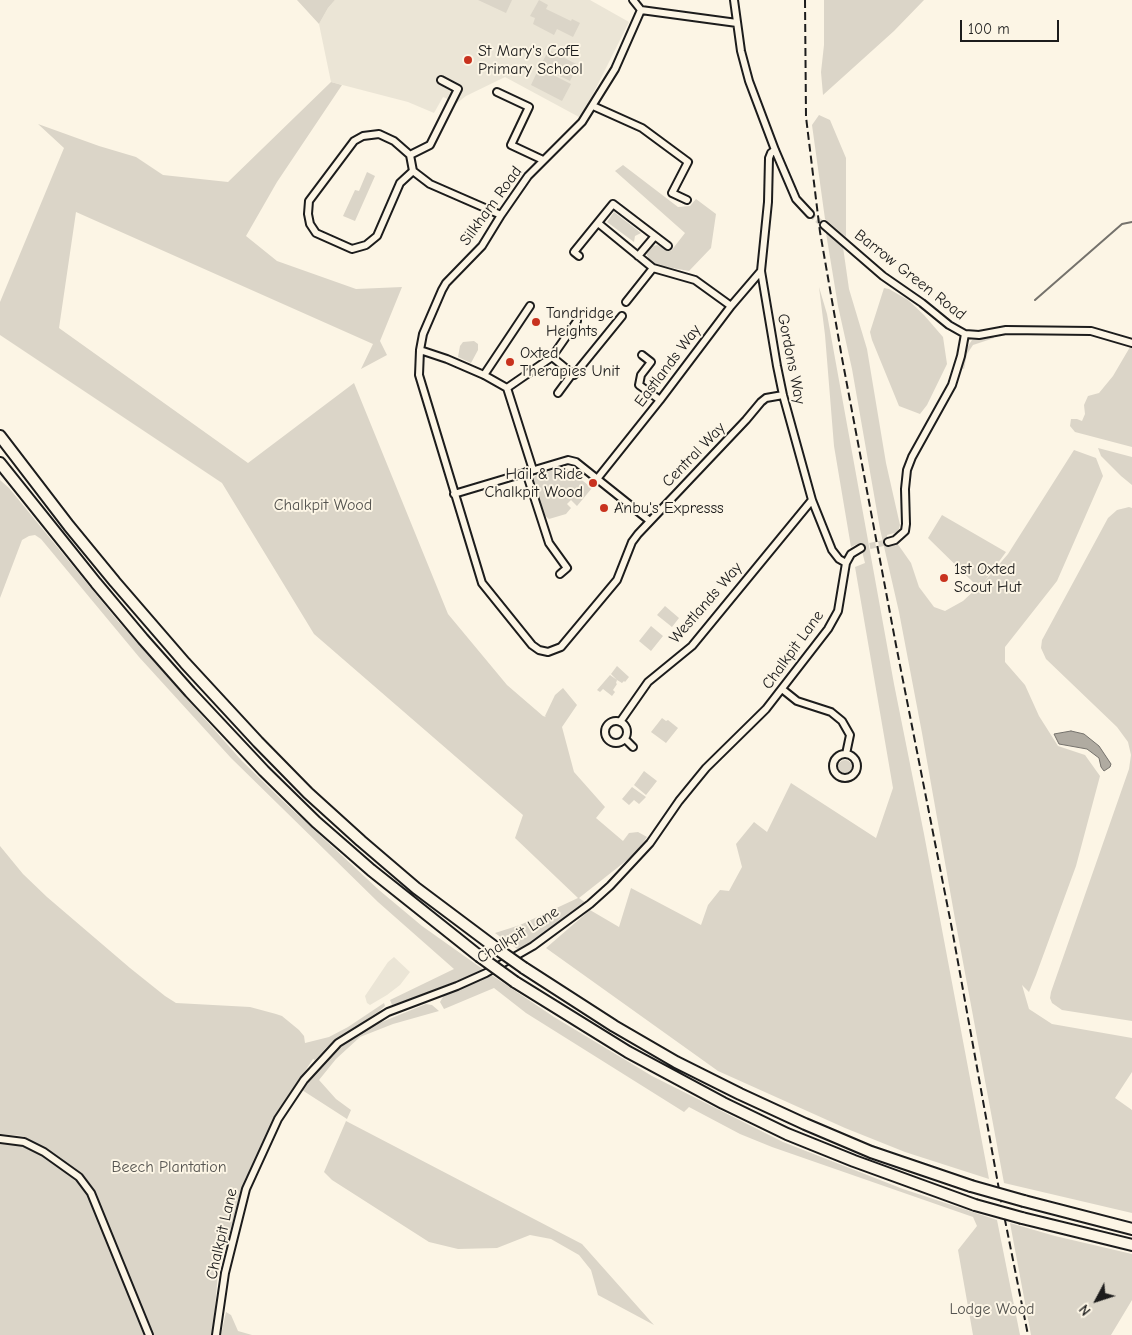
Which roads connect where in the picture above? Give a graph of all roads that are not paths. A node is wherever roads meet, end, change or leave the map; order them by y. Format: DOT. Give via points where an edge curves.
graph roads {
  1 [pos="633,0"];
  2 [pos="734,0"];
  3 [pos="641,10"];
  4 [pos="737,23"];
  5 [pos="441,80"];
  6 [pos="497,92"];
  7 [pos="593,106"];
  8 [pos="776,150"];
  9 [pos="410,155"];
  10 [pos="543,160"];
  11 [pos="413,171"];
  12 [pos="687,200"];
  13 [pos="810,214"];
  14 [pos="501,215"];
  15 [pos="598,223"];
  16 [pos="824,225"];
  17 [pos="655,236"];
  18 [pos="668,246"];
  19 [pos="579,256"];
  20 [pos="638,256"];
  21 [pos="653,268"];
  22 [pos="761,271"];
  23 [pos="626,302"];
  24 [pos="530,306"];
  25 [pos="732,306"];
  26 [pos="622,316"];
  27 [pos="577,321"];
  28 [pos="965,334"];
  29 [pos="1132,343"];
  30 [pos="420,350"];
  31 [pos="642,355"];
  32 [pos="552,357"];
  33 [pos="572,374"];
  34 [pos="484,375"];
  35 [pos="507,388"];
  36 [pos="558,393"];
  37 [pos="783,395"];
  38 [pos="660,400"];
  39 [pos="0,436"];
  40 [pos="0,463"];
  41 [pos="530,471"];
  42 [pos="597,479"];
  43 [pos="454,494"];
  44 [pos="812,500"];
  45 [pos="650,521"];
  46 [pos="888,542"];
  47 [pos="861,548"];
  48 [pos="846,563"];
  49 [pos="560,574"];
  50 [pos="782,689"];
  51 [pos="620,722"];
  52 [pos="624,739"];
  53 [pos="633,747"];
  54 [pos="846,754"];
  55 [pos="0,1139"];
  56 [pos="1132,1229"];
  57 [pos="1132,1245"];
  58 [pos="148,1335"];
  59 [pos="216,1335"];
  1 -- 3 [label="street"];
  2 -- 4 [label="street"];
  3 -- 4 [label="street"];
  3 -- 7 [label="street, Silkham Road" via="615,69"];
  4 -- 8 [label="street" via="749,80"];
  5 -- 9 [label="street" via="458,89 430,145"];
  6 -- 10 [label="street" via="529,107 512,145"];
  7 -- 10 [label="street, Silkham Road" via="582,122"];
  7 -- 12 [label="street" via="642,128 688,162 672,193"];
  8 -- 13 [label="street" via="796,199"];
  8 -- 22 [label="street, Gordons Way" via="769,158"];
  9 -- 11 [label="street"];
  9 -- 11 [label="street" via="394,140 379,134 369,134 354,141 309,201 310,224 316,233 352,249 366,245 377,236 400,183"];
  10 -- 14 [label="street, Silkham Road"];
  11 -- 14 [label="street" via="430,184"];
  14 -- 30 [label="street, Silkham Road" via="482,246 442,290 423,334"];
  15 -- 17 [label="street" via="613,204"];
  15 -- 19 [label="street" via="574,252"];
  15 -- 20 [label="street"];
  16 -- 28 [label="street, Barrow Green Road" via="883,276"];
  17 -- 18 [label="street"];
  17 -- 20 [label="street"];
  20 -- 21 [label="street"];
  21 -- 23 [label="street"];
  21 -- 25 [label="street" via="695,280"];
  22 -- 25 [label="street, Eastlands Way"];
  22 -- 37 [label="street, Gordons Way"];
  24 -- 34 [label="street"];
  25 -- 38 [label="street, Eastlands Way"];
  26 -- 33 [label="street"];
  27 -- 32 [label="street"];
  28 -- 29 [label="street, Barrow Green Road" via="1006,330 1091,331"];
  28 -- 46 [label="street" via="952,384 907,470 905,531"];
  30 -- 34 [label="street"];
  30 -- 43 [label="street, Silkham Road" via="419,375"];
  31 -- 38 [label="street" via="651,362 641,375 639,385"];
  32 -- 33 [label="street"];
  32 -- 35 [label="street"];
  33 -- 36 [label="street"];
  34 -- 35 [label="street"];
  35 -- 41 [label="street"];
  37 -- 44 [label="street, Gordons Way"];
  37 -- 45 [label="street, Central Way" via="761,402"];
  38 -- 42 [label="street, Eastlands Way"];
  39 -- 56 [label="highway, bridge" via="121,588 197,676 308,793 444,910 524,968 622,1031 740,1094 838,1138 971,1186"];
  40 -- 57 [label="highway, bridge" via="143,639 264,771 371,870 514,982 620,1048 787,1134 854,1162 975,1205"];
  41 -- 42 [label="street" via="568,460 576,462"];
  41 -- 43 [label="street"];
  41 -- 49 [label="street" via="549,543 567,568"];
  42 -- 45 [label="street"];
  43 -- 45 [label="street, Central Way" via="482,583 532,645 548,652 560,647 617,580 632,542"];
  44 -- 48 [label="street, Gordons Way" via="832,550"];
  44 -- 51 [label="street, Westlands Way" via="692,646 648,682"];
  47 -- 48 [label="street" via="851,554"];
  48 -- 50 [label="street, Chalkpit Lane" via="838,611 833,621"];
  50 -- 54 [label="street" via="797,701 831,712 842,722 850,735"];
  50 -- 59 [label="street, Chalkpit Lane" via="748,729 706,768 650,844 590,904 533,946 486,973 388,1012 338,1043 304,1080 282,1113 246,1189 225,1273"];
  51 -- 52 [label="street" via="626,728"];
  51 -- 52 [label="street" via="609,724 605,734 614,743"];
  52 -- 53 [label="street"];
  55 -- 58 [label="street" via="24,1142 80,1177 91,1193"];
}
